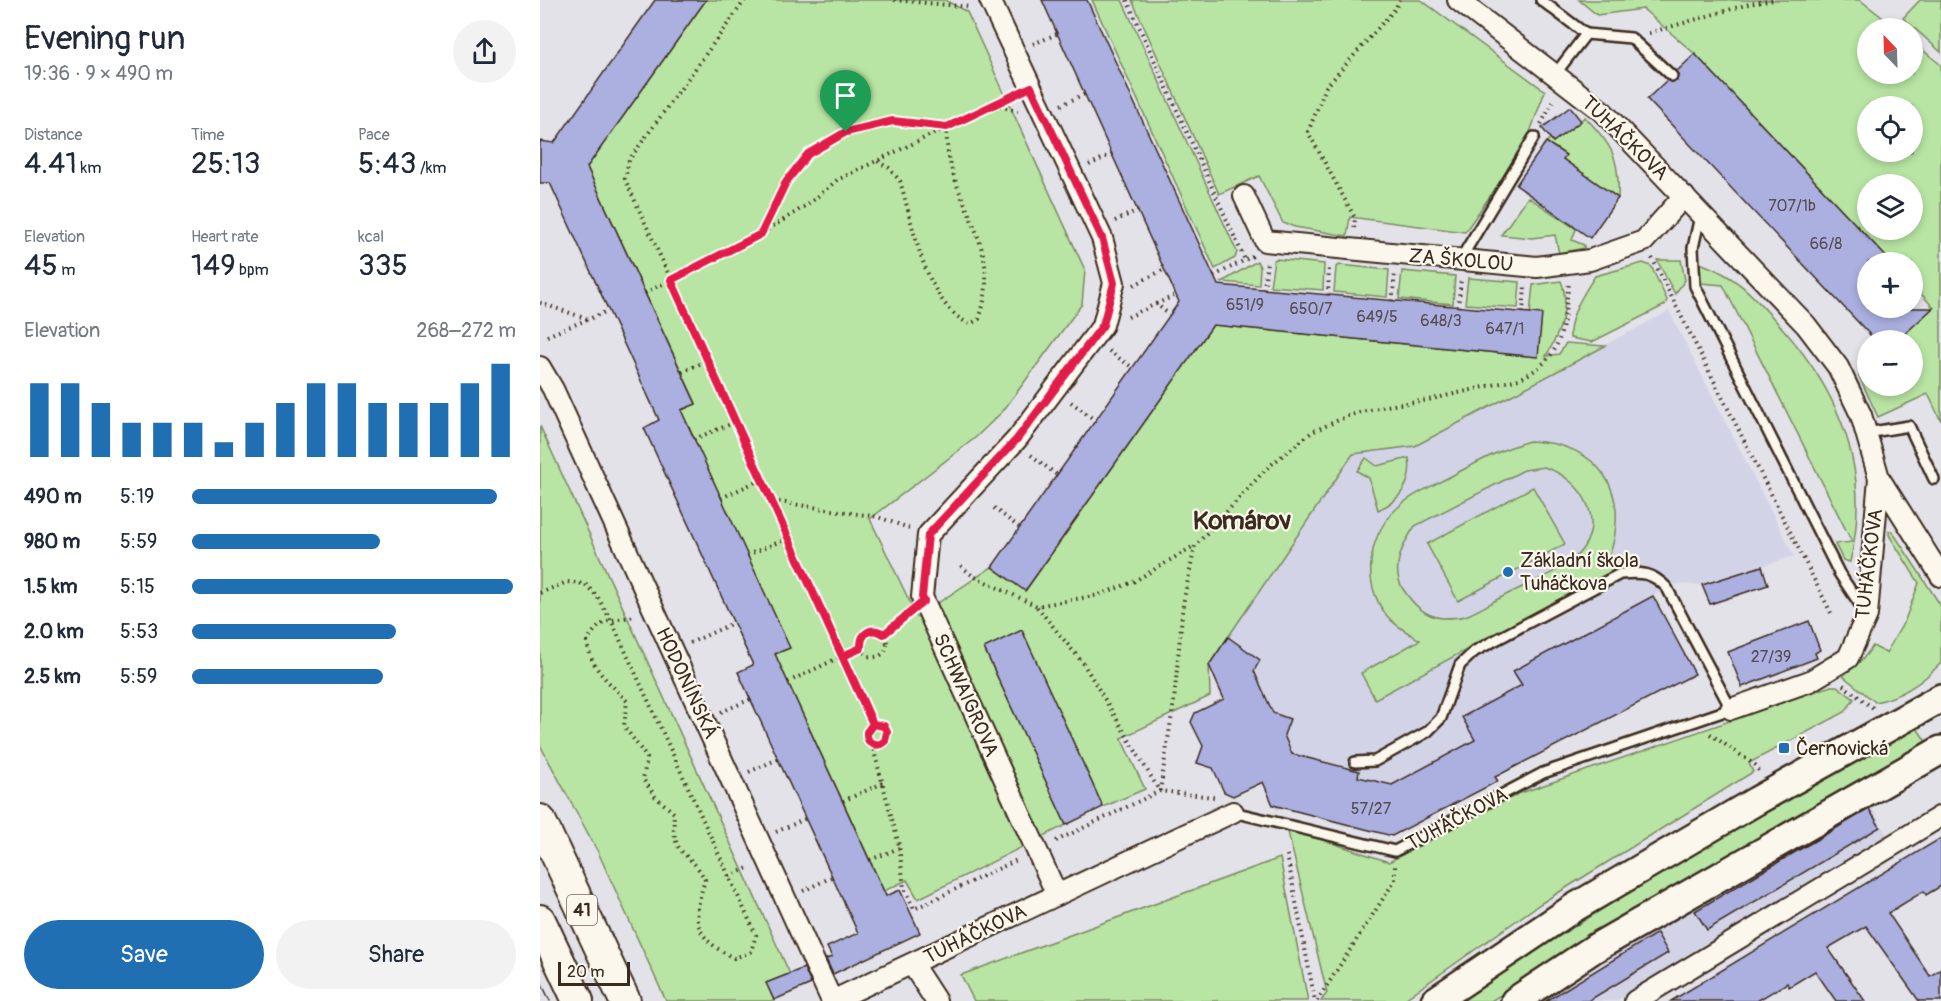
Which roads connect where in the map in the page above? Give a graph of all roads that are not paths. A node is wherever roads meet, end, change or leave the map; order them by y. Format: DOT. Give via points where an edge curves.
graph roads {
  1 [pos="1458,0"];
  2 [pos="1541,0"];
  3 [pos="992,4"];
  4 [pos="1586,34"];
  5 [pos="1556,73"];
  6 [pos="1672,76"];
  7 [pos="1534,137"];
  8 [pos="1244,196"];
  9 [pos="1684,196"];
  10 [pos="1701,214"];
  11 [pos="1461,266"];
  12 [pos="540,367"];
  13 [pos="1866,433"];
  14 [pos="1880,478"];
  15 [pos="1934,479"];
  16 [pos="1941,576"];
  17 [pos="1867,615"];
  18 [pos="1941,699"];
  19 [pos="1731,709"];
  20 [pos="1941,750"];
  21 [pos="1355,762"];
  22 [pos="1228,805"];
  23 [pos="1941,816"];
  24 [pos="540,820"];
  25 [pos="1057,895"];
  26 [pos="540,920"];
  27 [pos="912,964"];
  28 [pos="578,1001"];
  29 [pos="625,1001"];
  30 [pos="832,1001"];
  31 [pos="936,1001"];
  32 [pos="1435,1001"];
  33 [pos="1515,1001"];
  34 [pos="1635,1001"];
  1 -- 5 [label="street, TUHÁČKOVA"];
  2 -- 4 [label="lane"];
  3 -- 25 [label="street, SCHWAIGROVA" via="1102,238 1114,283 1103,325 1017,439 928,535 922,597"];
  4 -- 5 [label="lane"];
  4 -- 6 [label="lane" via="1631,38"];
  5 -- 9 [label="street, TUHÁČKOVA" via="1603,112"];
  7 -- 11 [label="lane"];
  8 -- 11 [label="street, ZA ŠKOLOU" via="1266,248"];
  9 -- 10 [label="street, TUHÁČKOVA"];
  9 -- 11 [label="street, ZA ŠKOLOU" via="1644,241 1590,260 1537,267"];
  10 -- 13 [label="street, TUHÁČKOVA" via="1819,342 1838,368"];
  10 -- 17 [label="lane" via="1693,248 1695,286 1839,573"];
  12 -- 30 [label="street, HODONÍNSKÁ"];
  13 -- 14 [label="street, TUHÁČKOVA"];
  13 -- 15 [label="lane" via="1909,426"];
  14 -- 16 [label="street, TUHÁČKOVA"];
  14 -- 17 [label="street, TUHÁČKOVA"];
  17 -- 19 [label="street, TUHÁČKOVA" via="1848,658 1810,681"];
  18 -- 32 [label="main road" via="1572,909"];
  19 -- 21 [label="lane" via="1667,588 1645,572 1620,574 1475,651 1460,664 1442,718 1427,732 1375,761"];
  19 -- 22 [label="lane, TUHÁČKOVA" via="1543,773 1395,851"];
  20 -- 33 [label="main road" via="1595,948"];
  22 -- 25 [label="street, TUHÁČKOVA"];
  23 -- 34 [label="street"];
  24 -- 29 [label="main road, 41"];
  25 -- 27 [label="street, TUHÁČKOVA"];
  26 -- 28 [label="main road, 41"];
  27 -- 30 [label="street, TUHÁČKOVA"];
  27 -- 31 [label="street"];
}
